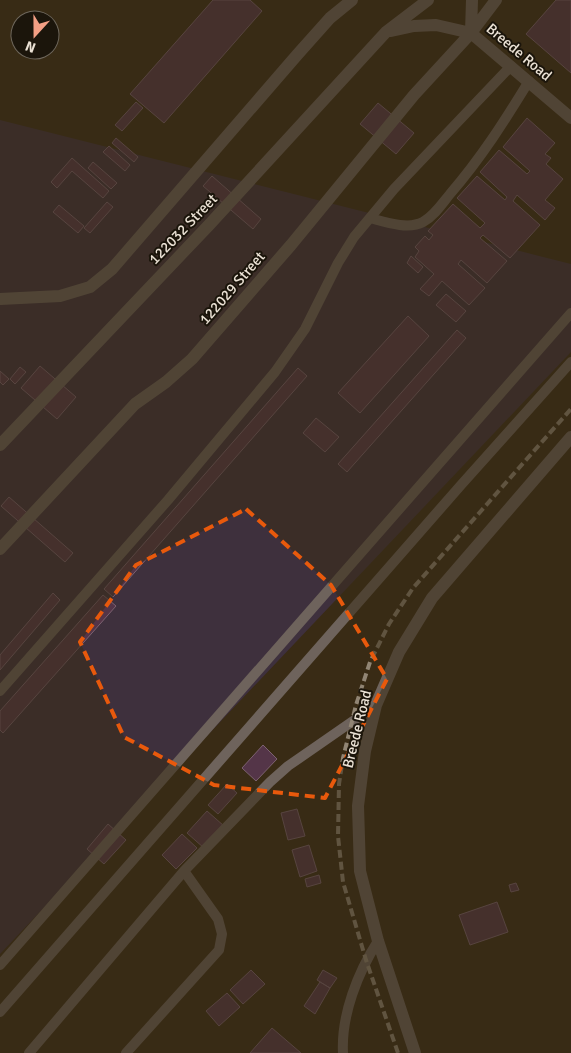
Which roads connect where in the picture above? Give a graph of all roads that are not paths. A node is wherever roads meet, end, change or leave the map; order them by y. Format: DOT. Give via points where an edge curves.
graph roads {
  1 [pos="352,0"];
  2 [pos="428,0"];
  3 [pos="472,0"];
  4 [pos="496,0"];
  5 [pos="386,32"];
  6 [pos="471,33"];
  7 [pos="511,66"];
  8 [pos="529,81"];
  9 [pos="571,118"];
  10 [pos="370,218"];
  11 [pos="0,299"];
  12 [pos="571,313"];
  13 [pos="571,362"];
  14 [pos="571,437"];
  15 [pos="0,445"];
  16 [pos="0,549"];
  17 [pos="0,691"];
  18 [pos="376,705"];
  19 [pos="184,871"];
  20 [pos="378,941"];
  21 [pos="0,965"];
  22 [pos="0,1012"];
  23 [pos="29,1053"];
  24 [pos="126,1053"];
  25 [pos="344,1053"];
  26 [pos="415,1053"];
  1 -- 11 [label="street" via="330,18 112,269 90,287 60,296"];
  2 -- 5 [label="street, 122032 Street"];
  3 -- 6 [label="street, Breede Road"];
  4 -- 6 [label="street, 122029 Street"];
  5 -- 6 [label="street" via="436,25"];
  5 -- 15 [label="street, 122032 Street"];
  6 -- 7 [label="street, Breede Road"];
  6 -- 16 [label="street, 122029 Street" via="414,95 192,359 135,404"];
  7 -- 8 [label="street, Breede Road"];
  7 -- 10 [label="lane"];
  8 -- 9 [label="street, Breede Road"];
  8 -- 10 [label="lane" via="496,136 434,212 422,222 411,225"];
  10 -- 17 [label="lane" via="342,256 305,329 275,372 168,500"];
  12 -- 21 [label="lane"];
  13 -- 22 [label="lane"];
  14 -- 18 [label="street, Breede Road" via="432,598 399,652"];
  18 -- 19 [label="lane" via="288,766"];
  18 -- 20 [label="street, Breede Road" via="365,751 358,815 360,871"];
  19 -- 23 [label="lane"];
  19 -- 24 [label="lane" via="218,919 222,934 219,950"];
  20 -- 25 [label="lane" via="366,960 346,1014 342,1036"];
  20 -- 26 [label="street, Breede Road"];
}
